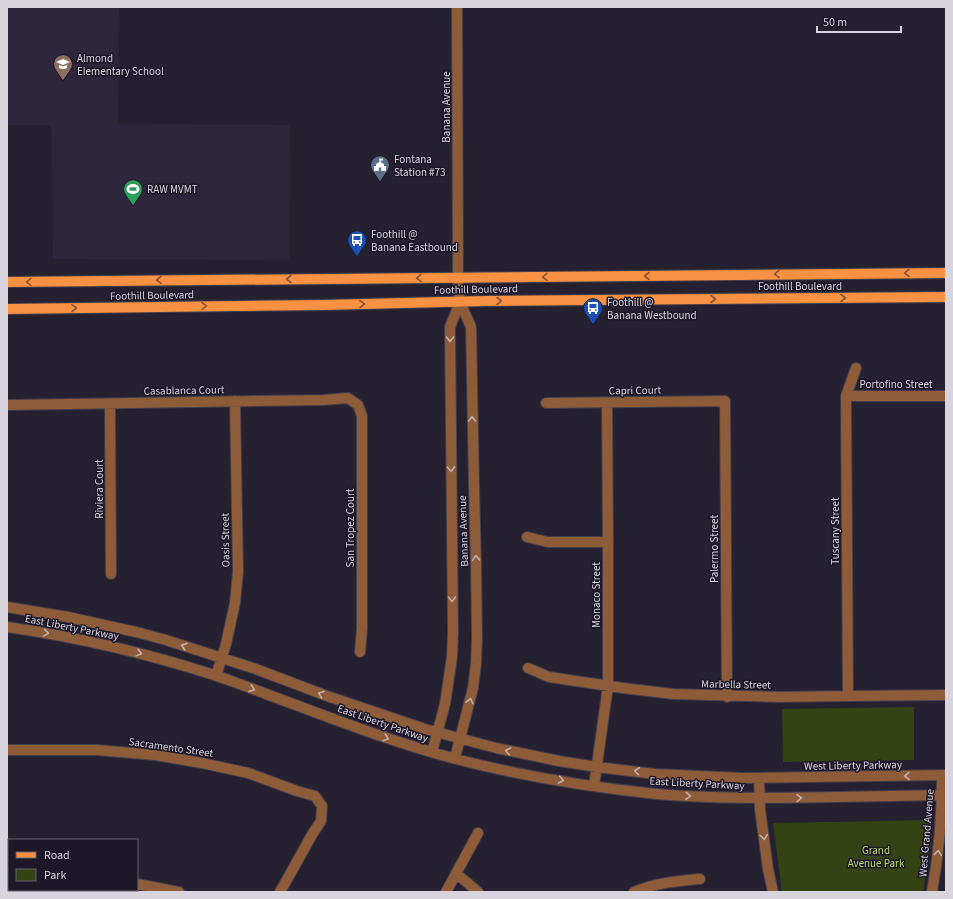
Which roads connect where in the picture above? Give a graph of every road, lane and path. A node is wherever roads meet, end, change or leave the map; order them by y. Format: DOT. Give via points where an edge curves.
graph roads {
  1 [pos="457,7"];
  2 [pos="946,273"];
  3 [pos="458,277"];
  4 [pos="7,282"];
  5 [pos="946,297"];
  6 [pos="460,302"];
  7 [pos="7,309"];
  8 [pos="856,368"];
  9 [pos="846,396"];
  10 [pos="946,396"];
  11 [pos="235,401"];
  12 [pos="725,401"];
  13 [pos="607,402"];
  14 [pos="546,403"];
  15 [pos="110,404"];
  16 [pos="7,405"];
  17 [pos="358,405"];
  18 [pos="527,536"];
  19 [pos="608,542"];
  20 [pos="111,574"];
  21 [pos="7,607"];
  22 [pos="7,627"];
  23 [pos="360,652"];
  24 [pos="221,658"];
  25 [pos="528,668"];
  26 [pos="216,676"];
  27 [pos="608,686"];
  28 [pos="946,695"];
  29 [pos="727,696"];
  30 [pos="848,696"];
  31 [pos="438,733"];
  32 [pos="461,739"];
  33 [pos="7,750"];
  34 [pos="432,752"];
  35 [pos="455,758"];
  36 [pos="597,767"];
  37 [pos="944,776"];
  38 [pos="759,778"];
  39 [pos="594,786"];
  40 [pos="944,795"];
  41 [pos="760,798"];
  42 [pos="478,833"];
  43 [pos="456,873"];
  44 [pos="700,879"];
  45 [pos="138,884"];
  46 [pos="179,892"];
  47 [pos="280,892"];
  48 [pos="446,892"];
  49 [pos="478,892"];
  50 [pos="634,892"];
  51 [pos="773,892"];
  52 [pos="932,892"];
  1 -- 3 [label="street, Banana Avenue"];
  2 -- 3 [label="main road, Foothill Boulevard, one-way"];
  3 -- 4 [label="main road, Foothill Boulevard, one-way"];
  3 -- 6 [label="street, Banana Avenue"];
  6 -- 5 [label="main road, Foothill Boulevard, one-way"];
  7 -- 6 [label="main road, Foothill Boulevard, one-way"];
  6 -- 31 [label="street, Banana Avenue, one-way" via="450,327 452,644 446,696"];
  32 -- 6 [label="street, Banana Avenue, one-way" via="473,688 477,638 471,327"];
  8 -- 9 [label="street, Tuscany Street"];
  9 -- 10 [label="street, Portofino Street"];
  9 -- 30 [label="street, Tuscany Street"];
  11 -- 15 [label="street, Casablanca Court"];
  11 -- 17 [label="street, Casablanca Court" via="348,398"];
  11 -- 24 [label="street, Oasis Street" via="238,572 235,602"];
  12 -- 13 [label="street, Capri Court"];
  12 -- 29 [label="street, Palermo Street"];
  13 -- 14 [label="street, Capri Court"];
  13 -- 19 [label="street, Monaco Street"];
  15 -- 16 [label="street, Casablanca Court"];
  15 -- 20 [label="street, Riviera Court"];
  17 -- 23 [label="street, San Tropez Court" via="362,416"];
  18 -- 19 [label="street" via="548,542"];
  19 -- 27 [label="street, Monaco Street"];
  24 -- 21 [label="street, East Liberty Parkway, one-way" via="120,628"];
  22 -- 26 [label="street, East Liberty Parkway, one-way" via="120,648"];
  24 -- 26 [label="street, Oasis Street"];
  31 -- 24 [label="street, East Liberty Parkway, one-way"];
  25 -- 27 [label="street, Marbella Street" via="549,677"];
  26 -- 34 [label="street, East Liberty Parkway, one-way"];
  27 -- 29 [label="street, Marbella Street" via="673,694"];
  27 -- 36 [label="street, Monaco Street"];
  28 -- 30 [label="street, Marbella Street"];
  29 -- 30 [label="street, Marbella Street"];
  31 -- 32 [label="street, East Liberty Parkway"];
  31 -- 34 [label="street, Banana Avenue"];
  32 -- 35 [label="street, Banana Avenue"];
  36 -- 32 [label="street, East Liberty Parkway, one-way" via="543,758"];
  33 -- 47 [label="street, Sacramento Street" via="97,750 155,755 248,773 297,792 315,796 322,806 321,821"];
  34 -- 35 [label="street, East Liberty Parkway"];
  35 -- 39 [label="street, East Liberty Parkway, one-way"];
  38 -- 36 [label="street, East Liberty Parkway, one-way" via="655,774"];
  36 -- 39 [label="street, Monaco Street"];
  37 -- 38 [label="street, West Liberty Parkway, one-way"];
  37 -- 40 [label="street, West Grand Avenue"];
  38 -- 41 [label="street"];
  39 -- 41 [label="street, East Liberty Parkway, one-way" via="670,795"];
  41 -- 40 [label="street, one-way"];
  52 -- 40 [label="street, West Grand Avenue, one-way"];
  41 -- 51 [label="street, one-way"];
  42 -- 43 [label="street"];
  43 -- 48 [label="street"];
  43 -- 49 [label="street"];
  44 -- 50 [label="street" via="670,882"];
  45 -- 46 [label="street"];
}
